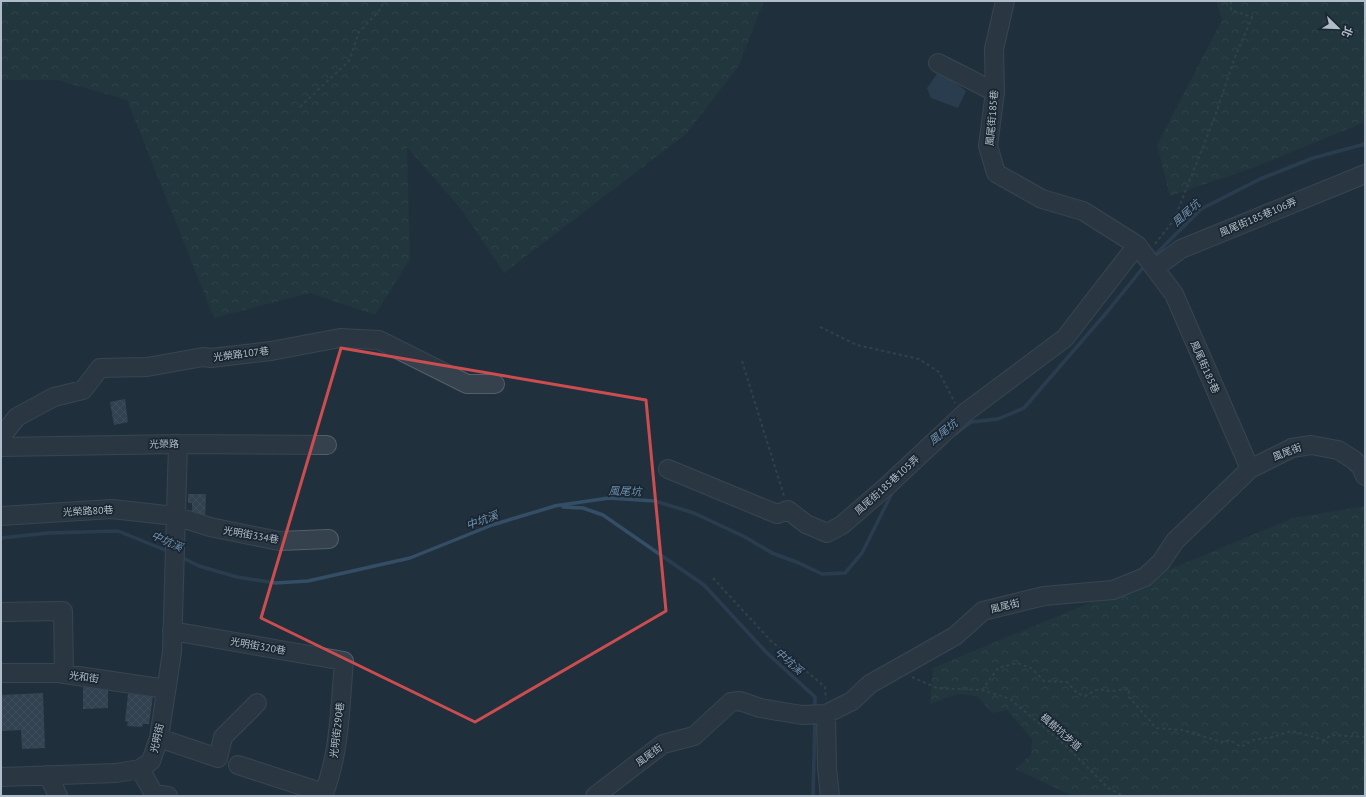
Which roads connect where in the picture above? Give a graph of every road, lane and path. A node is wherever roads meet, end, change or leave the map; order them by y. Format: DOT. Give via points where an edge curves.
graph roads {
  1 [pos="384,1"];
  2 [pos="1005,1"];
  3 [pos="1231,1"];
  4 [pos="938,63"];
  5 [pos="995,92"];
  6 [pos="300,106"];
  7 [pos="1365,174"];
  8 [pos="1137,245"];
  9 [pos="1155,268"];
  10 [pos="820,327"];
  11 [pos="742,361"];
  12 [pos="495,384"];
  13 [pos="963,416"];
  14 [pos="1,436"];
  15 [pos="178,444"];
  16 [pos="327,445"];
  17 [pos="1,447"];
  18 [pos="668,469"];
  19 [pos="1250,469"];
  20 [pos="1365,476"];
  21 [pos="788,510"];
  22 [pos="1,516"];
  23 [pos="175,516"];
  24 [pos="329,539"];
  25 [pos="713,578"];
  26 [pos="1,612"];
  27 [pos="172,631"];
  28 [pos="344,661"];
  29 [pos="896,670"];
  30 [pos="1,673"];
  31 [pos="64,674"];
  32 [pos="166,689"];
  33 [pos="982,690"];
  34 [pos="257,703"];
  35 [pos="826,714"];
  36 [pos="1365,737"];
  37 [pos="159,738"];
  38 [pos="238,765"];
  39 [pos="140,769"];
  40 [pos="48,775"];
  41 [pos="1,777"];
  42 [pos="323,794"];
  43 [pos="58,796"];
  44 [pos="168,796"];
  45 [pos="595,796"];
  46 [pos="830,796"];
  47 [pos="1124,796"];
  1 -- 6 [label="path" via="379,12 359,32 349,61"];
  2 -- 5 [label="street, 風尾街185巷" via="994,49"];
  3 -- 8 [label="path" via="1231,10 1252,17 1214,119 1174,220 1154,244"];
  4 -- 5 [label="street"];
  5 -- 8 [label="street, 風尾街185巷" via="988,146 996,173 1042,199 1083,211"];
  7 -- 9 [label="street, 風尾街185巷106弄" via="1181,249"];
  8 -- 9 [label="street, 風尾街185巷"];
  8 -- 13 [label="street, 風尾街185巷105弄" via="1065,338"];
  9 -- 19 [label="street, 風尾街185巷" via="1174,294"];
  10 -- 13 [label="path" via="857,345 919,359 939,372"];
  11 -- 21 [label="path"];
  12 -- 14 [label="street, 光榮路107巷" via="467,384 379,340 340,338 147,367 100,368 83,390 54,397 18,417"];
  13 -- 21 [label="street, 風尾街185巷105弄" via="842,525 827,533 806,524"];
  15 -- 16 [label="street, 光榮路"];
  15 -- 17 [label="street, 光榮路"];
  15 -- 23 [label="street, 光明街"];
  18 -- 21 [label="street" via="777,514"];
  19 -- 20 [label="street, 風尾街" via="1292,448 1320,445 1346,454 1361,467"];
  19 -- 29 [label="street, 風尾街" via="1174,541 1161,562 1145,577 1113,590 1044,596 983,612 956,636"];
  22 -- 23 [label="street, 光榮路80巷" via="112,509"];
  23 -- 24 [label="street, 光明街334巷" via="210,527 279,541"];
  23 -- 27 [label="street, 光明街"];
  25 -- 35 [label="path" via="771,641 825,687"];
  26 -- 31 [label="street" via="63,611"];
  27 -- 28 [label="street, 光明街320巷"];
  27 -- 32 [label="street, 光明街"];
  28 -- 42 [label="street, 光明街290巷" via="339,729 332,774"];
  29 -- 33 [label="path, 楓樹坑步道" via="937,688"];
  29 -- 35 [label="street, 風尾街" via="870,684 852,701"];
  30 -- 31 [label="street, 光和街"];
  31 -- 32 [label="street, 光和街"];
  32 -- 37 [label="street, 光明街"];
  33 -- 36 [label="path" via="998,668 1017,663 1031,668 1044,681 1067,682 1077,693 1085,696 1098,689 1129,689 1129,697 1156,728 1182,730 1222,742 1230,740 1241,747 1253,740 1292,731 1324,740 1331,735"];
  33 -- 47 [label="path, 楓樹坑步道" via="1010,699 1065,744 1108,788"];
  34 -- 37 [label="street" via="223,737 218,758"];
  35 -- 45 [label="street, 風尾街" via="802,714 760,708 740,701 731,702 694,736 663,744"];
  35 -- 46 [label="street"];
  37 -- 39 [label="street, 光明街" via="151,761"];
  38 -- 42 [label="street"];
  39 -- 40 [label="street" via="116,773"];
  39 -- 44 [label="street" via="154,794"];
  40 -- 41 [label="street"];
  40 -- 43 [label="street"];
}
